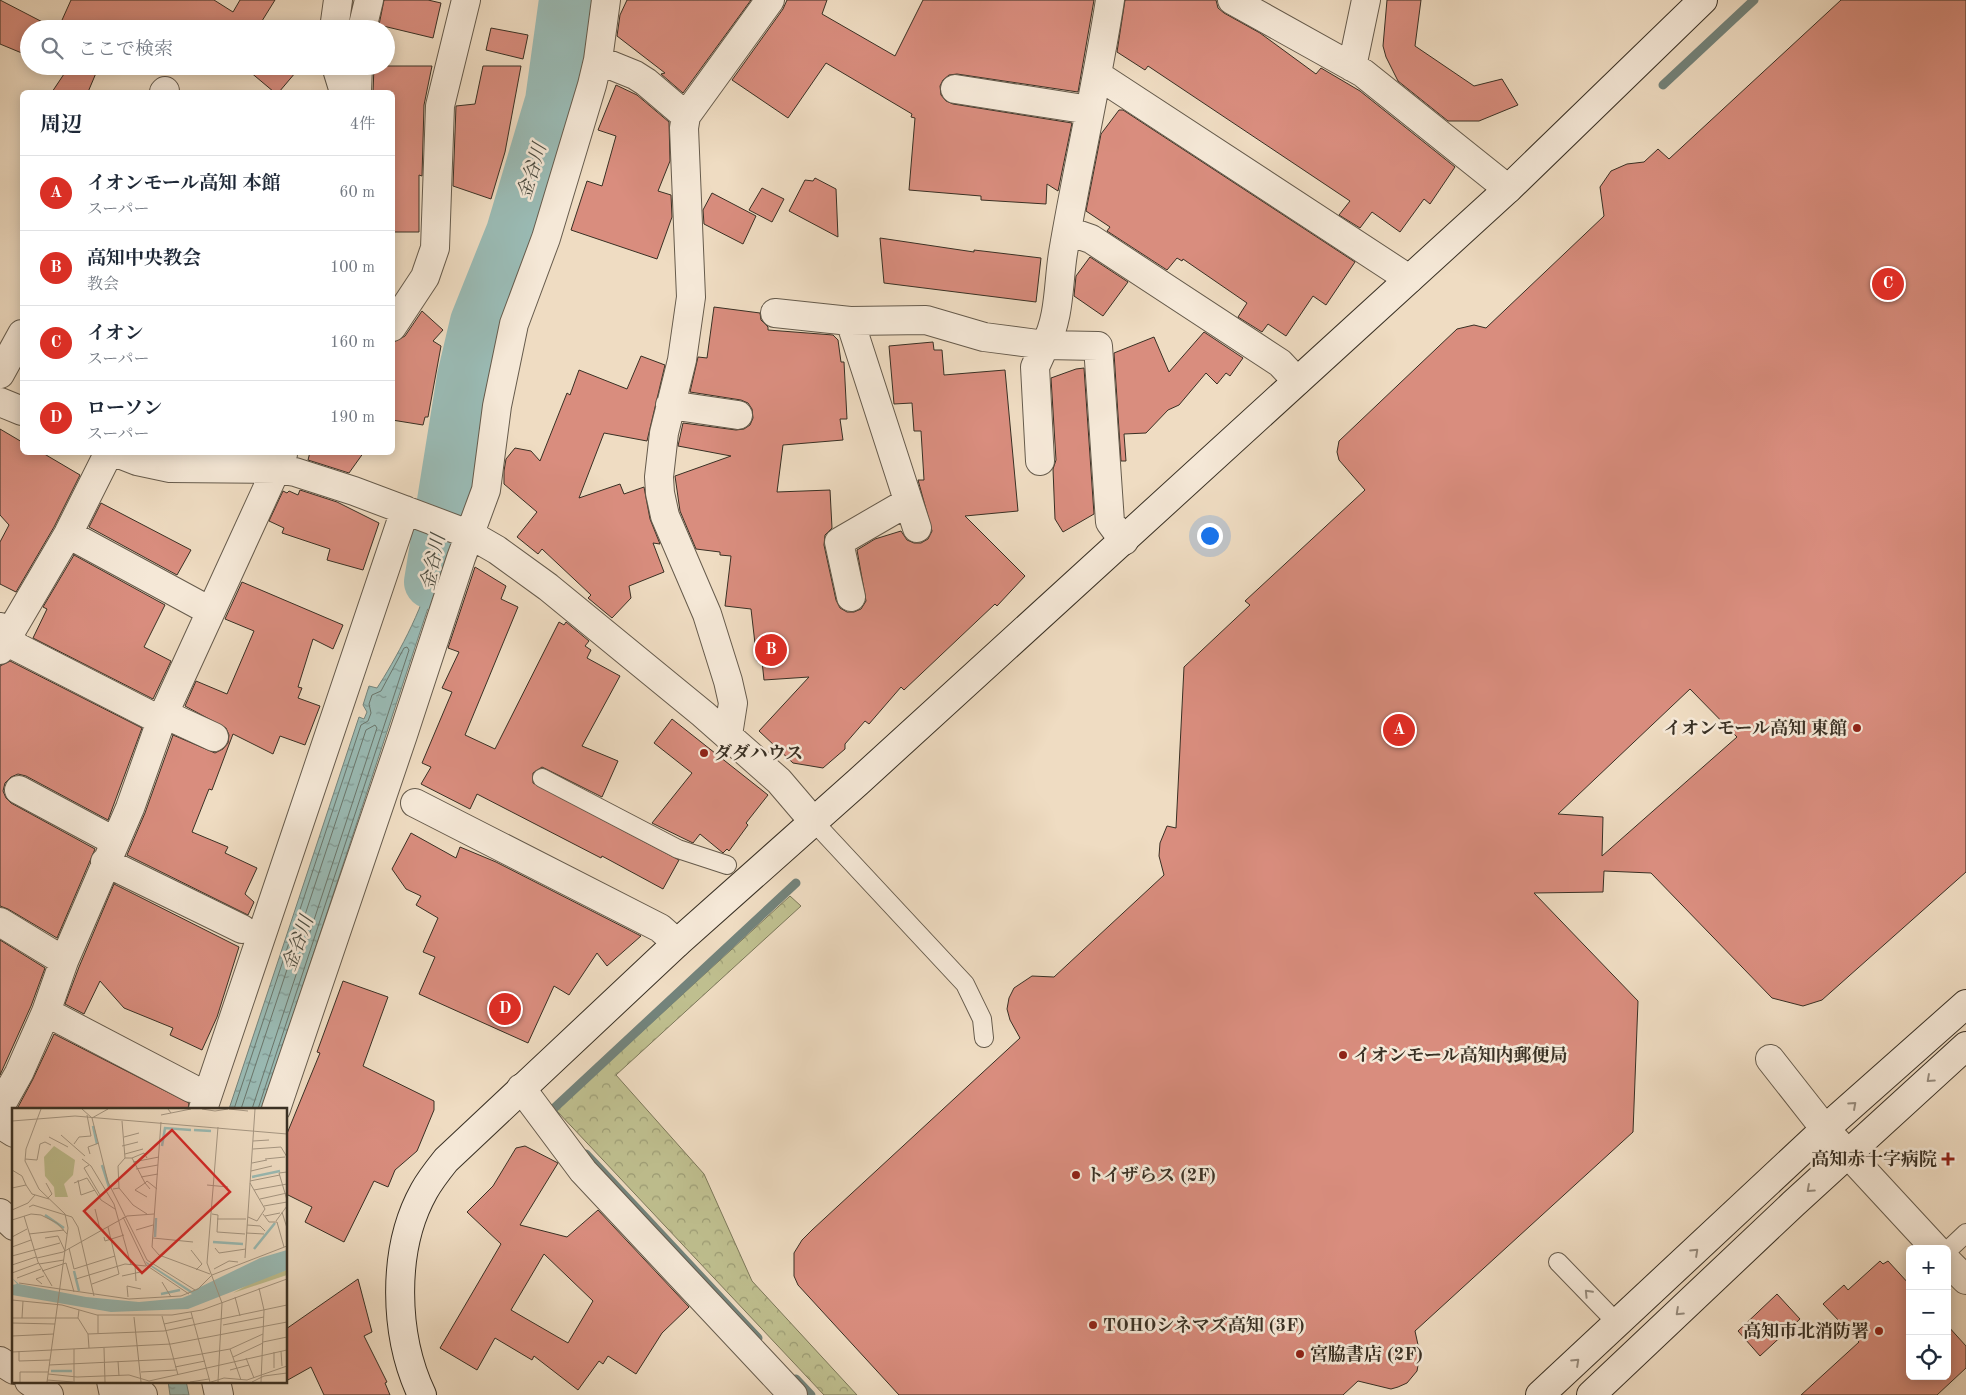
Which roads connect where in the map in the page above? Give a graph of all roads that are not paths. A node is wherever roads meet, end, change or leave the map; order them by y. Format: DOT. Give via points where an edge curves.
graph roads {
  1 [pos="338,0"];
  2 [pos="369,0"];
  3 [pos="466,0"];
  4 [pos="606,0"];
  5 [pos="770,0"];
  6 [pos="1110,0"];
  7 [pos="1232,0"];
  8 [pos="1366,0"];
  9 [pos="1703,0"];
  10 [pos="335,20"];
  11 [pos="364,20"];
  12 [pos="598,60"];
  13 [pos="1352,67"];
  14 [pos="339,75"];
  15 [pos="357,75"];
  16 [pos="1099,76"];
  17 [pos="955,89"];
  18 [pos="343,90"];
  19 [pos="356,90"];
  20 [pos="1090,110"];
  21 [pos="686,116"];
  22 [pos="1508,190"];
  23 [pos="1068,231"];
  24 [pos="1409,279"];
  25 [pos="775,313"];
  26 [pos="850,321"];
  27 [pos="395,323"];
  28 [pos="20,338"];
  29 [pos="1045,345"];
  30 [pos="0,374"];
  31 [pos="1297,381"];
  32 [pos="0,402"];
  33 [pos="670,405"];
  34 [pos="20,410"];
  35 [pos="738,414"];
  36 [pos="108,455"];
  37 [pos="124,455"];
  38 [pos="280,461"];
  39 [pos="1040,461"];
  40 [pos="908,502"];
  41 [pos="410,512"];
  42 [pos="917,528"];
  43 [pos="464,532"];
  44 [pos="68,534"];
  45 [pos="1124,541"];
  46 [pos="851,597"];
  47 [pos="210,611"];
  48 [pos="3,638"];
  49 [pos="162,718"];
  50 [pos="728,735"];
  51 [pos="214,737"];
  52 [pos="542,778"];
  53 [pos="19,790"];
  54 [pos="415,803"];
  55 [pos="814,822"];
  56 [pos="110,851"];
  57 [pos="727,864"];
  58 [pos="0,922"];
  59 [pos="242,929"];
  60 [pos="677,943"];
  61 [pos="64,961"];
  62 [pos="1966,1004"];
  63 [pos="46,1012"];
  64 [pos="984,1038"];
  65 [pos="1966,1046"];
  66 [pos="1770,1059"];
  67 [pos="521,1088"];
  68 [pos="197,1098"];
  69 [pos="0,1107"];
  70 [pos="276,1108"];
  71 [pos="0,1124"];
  72 [pos="1825,1129"];
  73 [pos="12,1132"];
  74 [pos="1848,1154"];
  75 [pos="1966,1233"];
  76 [pos="1932,1245"];
  77 [pos="1951,1247"];
  78 [pos="1558,1262"];
  79 [pos="1951,1265"];
  80 [pos="1966,1280"];
  81 [pos="1618,1324"];
  82 [pos="0,1361"];
  83 [pos="12,1369"];
  84 [pos="30,1382"];
  85 [pos="111,1382"];
  86 [pos="133,1382"];
  87 [pos="146,1382"];
  88 [pos="216,1382"];
  89 [pos="48,1395"];
  90 [pos="114,1395"];
  91 [pos="143,1395"];
  92 [pos="150,1395"];
  93 [pos="219,1395"];
  94 [pos="422,1395"];
  95 [pos="792,1395"];
  96 [pos="1540,1395"];
  97 [pos="1591,1395"];
  1 -- 10 [label="street"];
  2 -- 11 [label="street"];
  3 -- 27 [label="street" via="440,106 434,248 425,277"];
  4 -- 12 [label="street"];
  5 -- 21 [label="street"];
  6 -- 16 [label="street"];
  7 -- 13 [label="street"];
  8 -- 13 [label="street"];
  9 -- 22 [label="street"];
  12 -- 21 [label="street" via="635,75"];
  12 -- 43 [label="street" via="546,238 514,324 497,406 486,490"];
  13 -- 22 [label="street"];
  14 -- 18 [label="street"];
  15 -- 19 [label="street"];
  16 -- 20 [label="street"];
  16 -- 24 [label="street"];
  17 -- 20 [label="street"];
  20 -- 23 [label="street"];
  21 -- 33 [label="street" via="685,172 691,297 682,360"];
  22 -- 24 [label="street"];
  23 -- 29 [label="street" via="1053,331"];
  23 -- 31 [label="street" via="1091,239 1280,363"];
  24 -- 31 [label="street"];
  25 -- 26 [label="street"];
  26 -- 29 [label="street" via="926,320 984,337"];
  26 -- 40 [label="street"];
  28 -- 30 [label="street"];
  29 -- 39 [label="street" via="1035,367"];
  29 -- 45 [label="street" via="1098,346 1110,522"];
  31 -- 45 [label="street"];
  32 -- 34 [label="street"];
  33 -- 35 [label="street"];
  33 -- 50 [label="street" via="660,460 660,493 665,516 707,614 726,672 733,703"];
  36 -- 44 [label="street"];
  37 -- 38 [label="street" via="170,468"];
  38 -- 41 [label="street" via="295,472"];
  38 -- 47 [label="street"];
  40 -- 42 [label="street"];
  40 -- 46 [label="street" via="839,542"];
  41 -- 43 [label="street"];
  41 -- 68 [label="street"];
  43 -- 50 [label="street" via="497,550 548,587"];
  43 -- 70 [label="street" via="461,558"];
  44 -- 47 [label="street"];
  44 -- 48 [label="street"];
  45 -- 55 [label="street"];
  47 -- 49 [label="street"];
  48 -- 49 [label="street" via="152,716"];
  49 -- 51 [label="street" via="175,719"];
  49 -- 56 [label="street" via="130,808"];
  50 -- 55 [label="street" via="779,781"];
  52 -- 57 [label="lane" via="678,849"];
  53 -- 56 [label="street"];
  54 -- 60 [label="street" via="660,928"];
  55 -- 60 [label="street"];
  55 -- 64 [label="lane" via="965,984 982,1019"];
  56 -- 59 [label="street"];
  56 -- 61 [label="street"];
  58 -- 61 [label="street"];
  60 -- 67 [label="street"];
  61 -- 63 [label="street"];
  72 -- 62 [label="street, one-way"];
  63 -- 68 [label="street"];
  63 -- 69 [label="street"];
  65 -- 74 [label="street, one-way"];
  66 -- 72 [label="street"];
  67 -- 94 [label="street" via="446,1160 423,1192 411,1226 401,1274 400,1297 407,1354"];
  67 -- 95 [label="street" via="583,1171"];
  71 -- 73 [label="street"];
  72 -- 74 [label="street"];
  81 -- 72 [label="street, one-way"];
  74 -- 76 [label="street"];
  74 -- 97 [label="street, one-way"];
  75 -- 77 [label="lane"];
  81 -- 78 [label="lane, one-way"];
  79 -- 80 [label="street"];
  96 -- 81 [label="street, one-way"];
  82 -- 83 [label="street"];
  84 -- 89 [label="street"];
  85 -- 90 [label="street"];
  86 -- 91 [label="street"];
  87 -- 92 [label="street"];
  88 -- 93 [label="street"];
}
